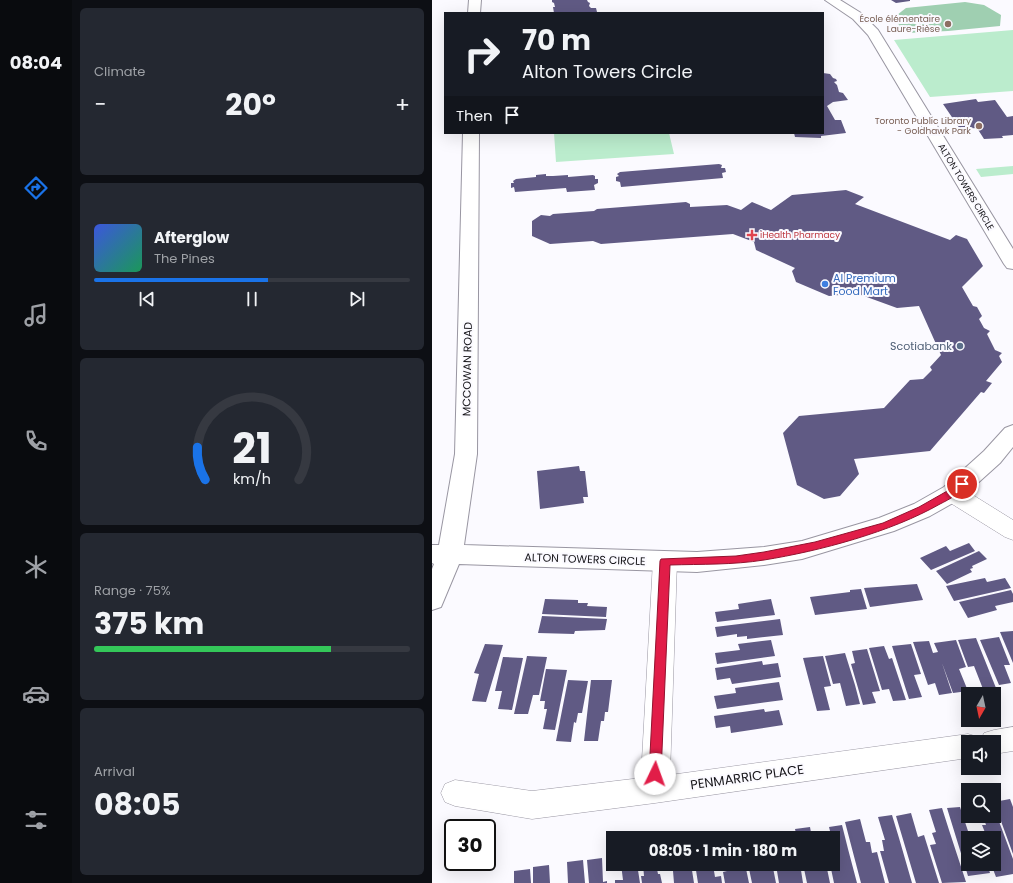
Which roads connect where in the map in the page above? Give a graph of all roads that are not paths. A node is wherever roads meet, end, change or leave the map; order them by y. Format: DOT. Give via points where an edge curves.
graph roads {
  1 [pos="475,0"];
  2 [pos="831,0"];
  3 [pos="474,12"];
  4 [pos="472,134"];
  5 [pos="1013,264"];
  6 [pos="1013,433"];
  7 [pos="952,493"];
  8 [pos="1013,531"];
  9 [pos="441,554"];
  10 [pos="665,561"];
  11 [pos="432,600"];
  12 [pos="1013,740"];
  13 [pos="1001,741"];
  14 [pos="961,747"];
  15 [pos="655,790"];
  16 [pos="455,793"];
  1 -- 3 [label="street"];
  2 -- 5 [label="street, ALTON TOWERS CIRCLE" via="857,16 873,33"];
  4 -- 9 [label="street, MCCOWAN ROAD" via="466,454"];
  6 -- 7 [label="street, ALTON TOWERS CIRCLE" via="992,457"];
  7 -- 8 [label="street"];
  7 -- 10 [label="street, ALTON TOWERS CIRCLE" via="886,526 802,550 736,560"];
  9 -- 10 [label="street, ALTON TOWERS CIRCLE"];
  9 -- 11 [label="street, MCCOWAN ROAD"];
  10 -- 15 [label="street"];
  12 -- 13 [label="street"];
  14 -- 15 [label="street, PENMARRIC PLACE"];
  15 -- 16 [label="street, PENMARRIC PLACE" via="532,805"];
}
